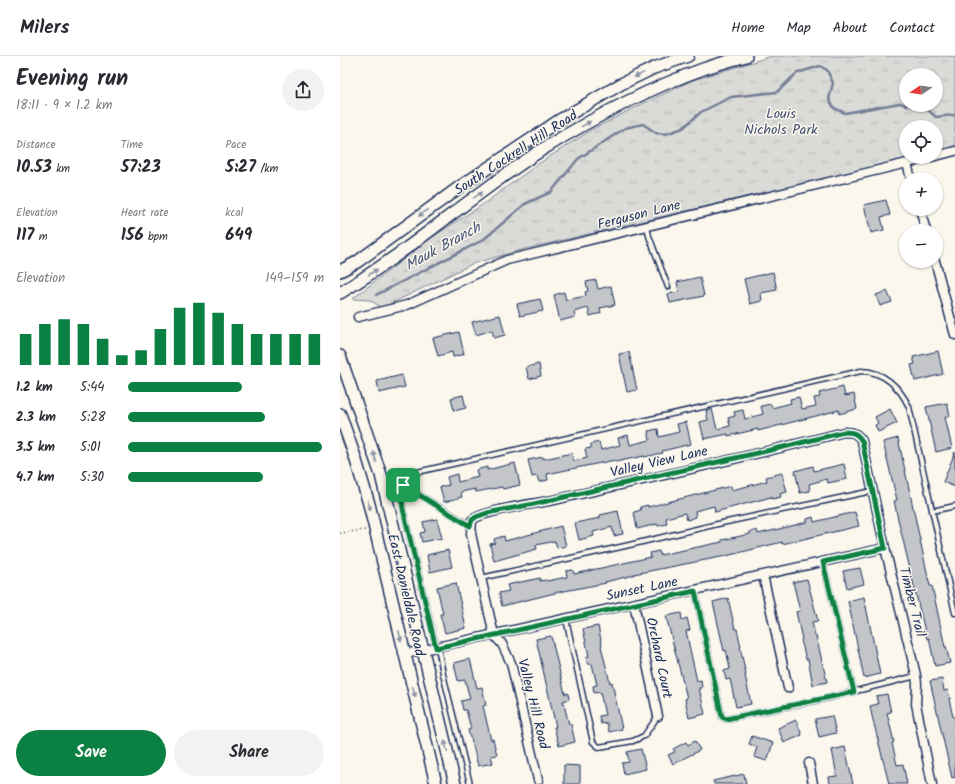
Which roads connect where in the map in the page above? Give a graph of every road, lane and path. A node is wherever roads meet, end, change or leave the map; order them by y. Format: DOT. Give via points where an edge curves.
graph roads {
  1 [pos="688,56"];
  2 [pos="746,56"];
  3 [pos="512,150"];
  4 [pos="955,151"];
  5 [pos="943,154"];
  6 [pos="523,164"];
  7 [pos="903,164"];
  8 [pos="647,226"];
  9 [pos="361,258"];
  10 [pos="340,262"];
  11 [pos="937,268"];
  12 [pos="340,271"];
  13 [pos="668,287"];
  14 [pos="340,293"];
  15 [pos="358,317"];
  16 [pos="955,335"];
  17 [pos="340,356"];
  18 [pos="340,414"];
  19 [pos="852,432"];
  20 [pos="403,485"];
  21 [pos="873,491"];
  22 [pos="955,506"];
  23 [pos="932,511"];
  24 [pos="471,523"];
  25 [pos="393,526"];
  26 [pos="375,530"];
  27 [pos="340,533"];
  28 [pos="885,548"];
  29 [pos="823,562"];
  30 [pos="763,575"];
  31 [pos="481,578"];
  32 [pos="695,591"];
  33 [pos="634,604"];
  34 [pos="955,613"];
  35 [pos="566,619"];
  36 [pos="494,635"];
  37 [pos="437,648"];
  38 [pos="423,651"];
  39 [pos="405,654"];
  40 [pos="916,676"];
  41 [pos="788,688"];
  42 [pos="854,692"];
  43 [pos="658,716"];
  44 [pos="809,763"];
  45 [pos="538,780"];
  46 [pos="436,784"];
  47 [pos="455,784"];
  48 [pos="470,784"];
  49 [pos="813,784"];
  50 [pos="932,784"];
  1 -- 3 [label="main road, South Cockrell Hill Road, one-way" via="654,68 591,100"];
  6 -- 2 [label="main road, South Cockrell Hill Road, one-way" via="575,130 654,89 703,68"];
  3 -- 6 [label="main road"];
  3 -- 9 [label="main road, South Cockrell Hill Road, one-way"];
  4 -- 5 [label="street"];
  14 -- 6 [label="main road, South Cockrell Hill Road, one-way" via="377,270"];
  7 -- 8 [label="street, Ferguson Lane"];
  8 -- 13 [label="lane"];
  8 -- 15 [label="street, Ferguson Lane" via="507,260 407,305"];
  9 -- 10 [label="main road"];
  9 -- 12 [label="main road, South Cockrell Hill Road"];
  11 -- 16 [label="street"];
  25 -- 17 [label="main road, East Danieldale Road, one-way" via="374,451"];
  18 -- 26 [label="main road, East Danieldale Road, one-way"];
  19 -- 21 [label="street, Timber Trail" via="858,434 862,441"];
  19 -- 24 [label="street, Valley View Lane" via="487,513 476,517"];
  20 -- 23 [label="lane" via="412,472 845,374 869,371 889,380 909,407"];
  20 -- 24 [label="lane"];
  20 -- 37 [label="lane" via="403,509"];
  21 -- 28 [label="street, Timber Trail"];
  21 -- 31 [label="lane"];
  22 -- 23 [label="lane"];
  23 -- 34 [label="lane"];
  24 -- 31 [label="street, Valley Hill Road" via="470,534"];
  25 -- 26 [label="main road"];
  25 -- 38 [label="main road, East Danieldale Road"];
  26 -- 27 [label="path"];
  26 -- 39 [label="main road, East Danieldale Road, one-way"];
  28 -- 29 [label="street, Sunset Lane"];
  28 -- 40 [label="street, Timber Trail"];
  29 -- 30 [label="street, Sunset Lane"];
  29 -- 42 [label="lane"];
  30 -- 32 [label="street, Sunset Lane"];
  30 -- 41 [label="street"];
  31 -- 36 [label="street, Valley Hill Road"];
  32 -- 33 [label="street, Sunset Lane"];
  32 -- 42 [label="lane" via="722,717 726,719"];
  33 -- 35 [label="street, Sunset Lane"];
  33 -- 43 [label="street, Orchard Court"];
  35 -- 36 [label="street, Sunset Lane"];
  35 -- 43 [label="lane" via="593,742 599,747 633,741 644,736"];
  36 -- 37 [label="street, Sunset Lane"];
  36 -- 45 [label="street, Valley Hill Road" via="502,644 511,663"];
  37 -- 38 [label="street, Sunset Lane"];
  37 -- 48 [label="lane"];
  38 -- 39 [label="street, Sunset Lane"];
  47 -- 38 [label="main road, East Danieldale Road, one-way"];
  39 -- 46 [label="main road, East Danieldale Road, one-way"];
  40 -- 42 [label="lane"];
  40 -- 50 [label="street, Timber Trail" via="916,704"];
  44 -- 49 [label="street"];
}
